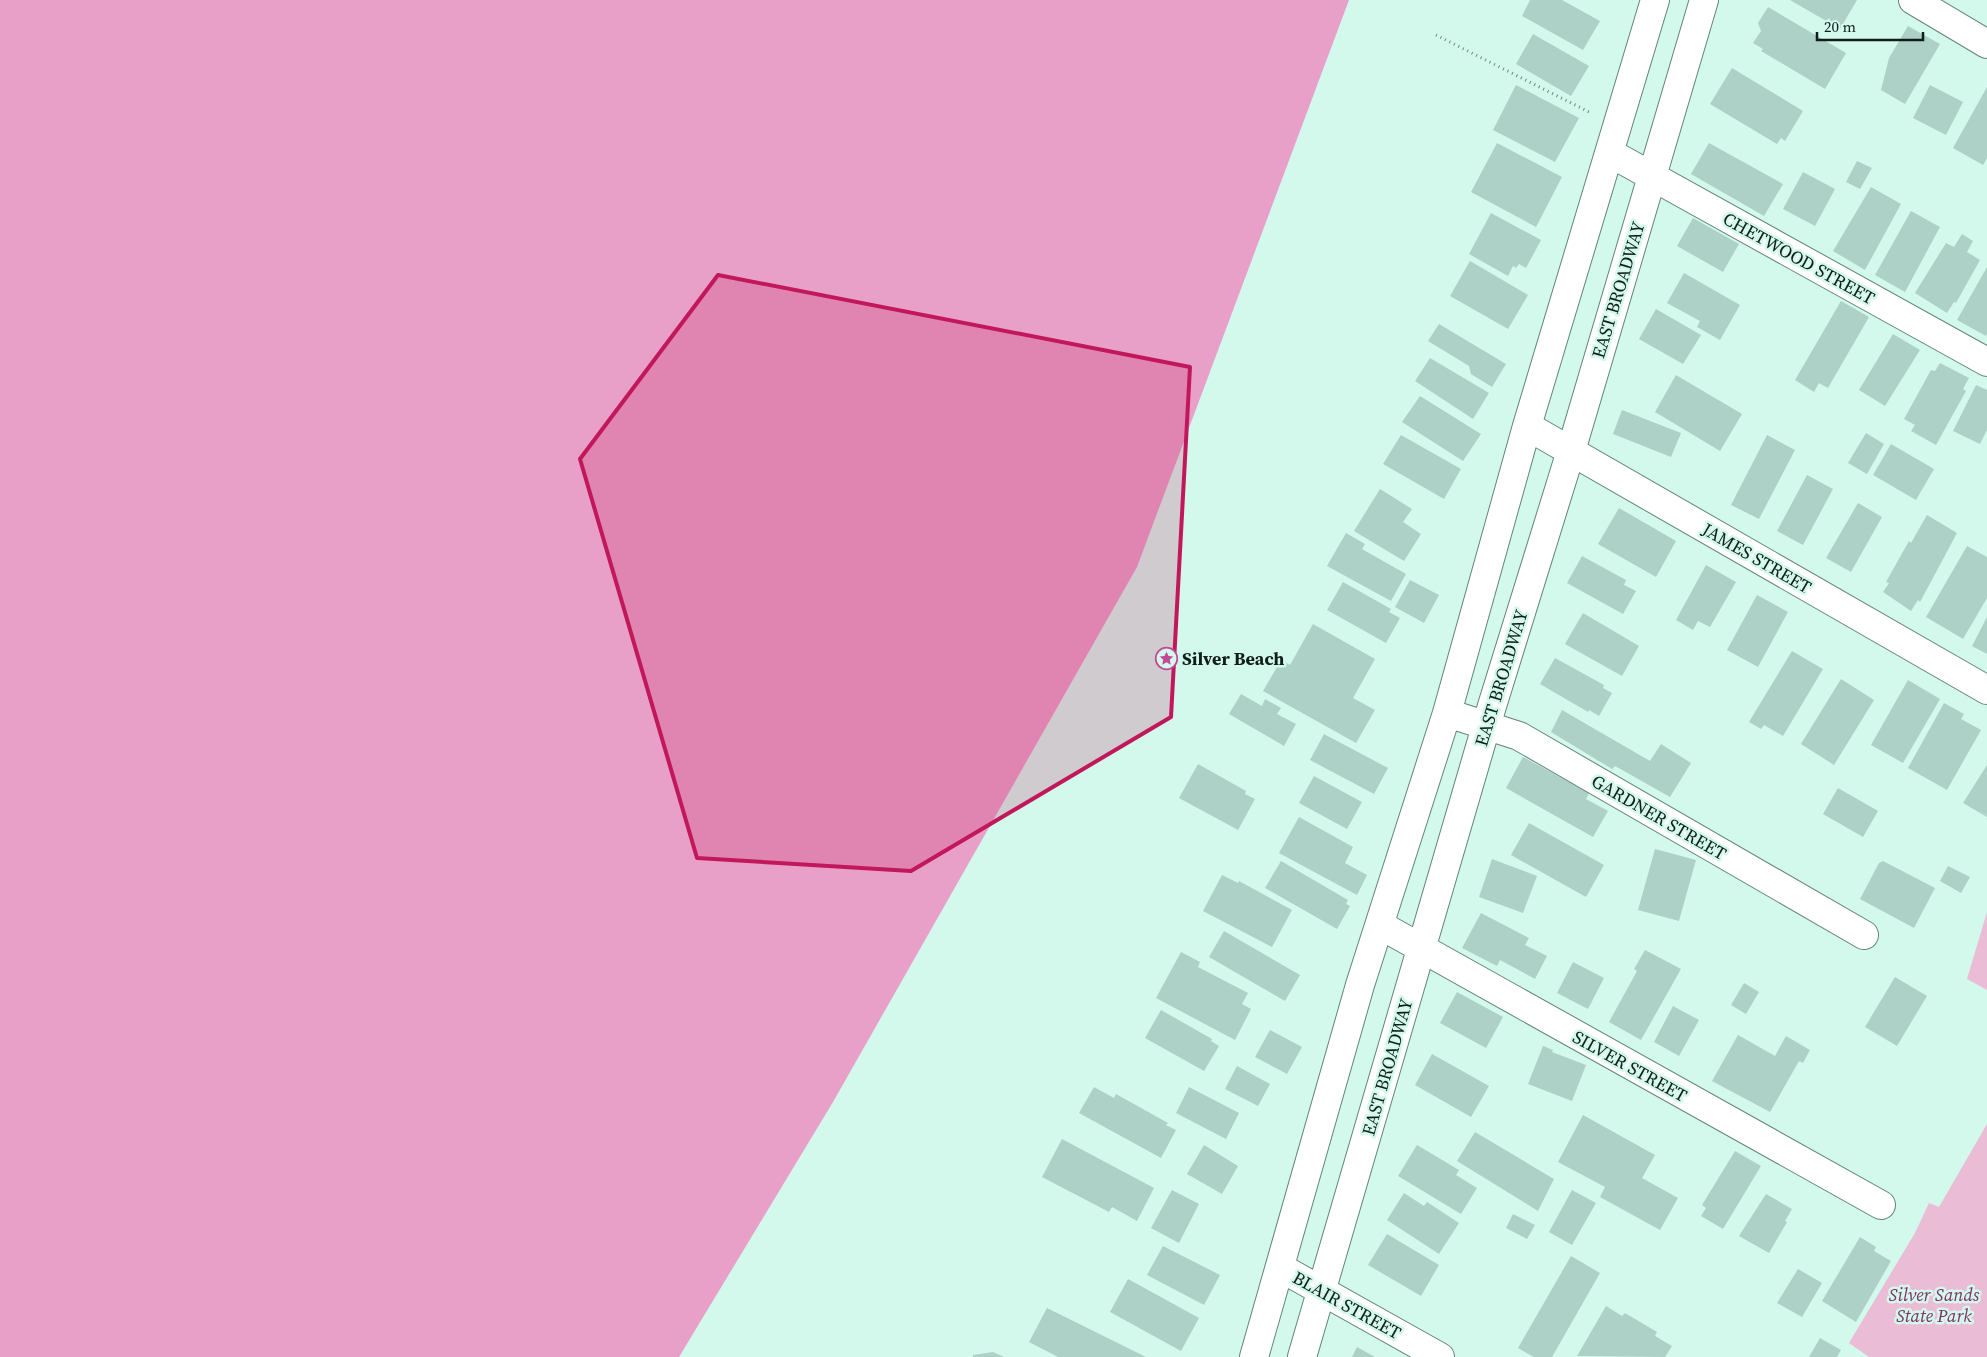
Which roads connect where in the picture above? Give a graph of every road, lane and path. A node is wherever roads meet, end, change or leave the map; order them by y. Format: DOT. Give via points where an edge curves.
graph roads {
  1 [pos="1655,0"];
  2 [pos="1704,0"];
  3 [pos="1913,0"];
  4 [pos="1436,35"];
  5 [pos="1987,44"];
  6 [pos="1594,114"];
  7 [pos="1610,153"];
  8 [pos="1652,176"];
  9 [pos="1987,362"];
  10 [pos="1527,426"];
  11 [pos="1571,451"];
  12 [pos="1987,690"];
  13 [pos="1447,713"];
  14 [pos="1486,726"];
  15 [pos="1380,925"];
  16 [pos="1864,935"];
  17 [pos="1422,949"];
  18 [pos="1881,1205"];
  19 [pos="1281,1268"];
  20 [pos="1321,1290"];
  21 [pos="1254,1357"];
  22 [pos="1302,1357"];
  23 [pos="1440,1357"];
  1 -- 7 [label="street"];
  2 -- 8 [label="street, EAST BROADWAY"];
  3 -- 5 [label="street"];
  4 -- 6 [label="path"];
  7 -- 8 [label="street, CHETWOOD STREET"];
  7 -- 10 [label="street"];
  8 -- 9 [label="street, CHETWOOD STREET"];
  8 -- 11 [label="street, EAST BROADWAY"];
  10 -- 11 [label="street, JAMES STREET"];
  10 -- 13 [label="street"];
  11 -- 12 [label="street, JAMES STREET"];
  11 -- 14 [label="street, EAST BROADWAY"];
  13 -- 14 [label="street, GARDNER STREET"];
  13 -- 15 [label="street"];
  14 -- 16 [label="street, GARDNER STREET" via="1519,736"];
  14 -- 17 [label="street, EAST BROADWAY"];
  15 -- 17 [label="street, SILVER STREET"];
  15 -- 19 [label="street" via="1360,984"];
  17 -- 18 [label="street, SILVER STREET"];
  17 -- 20 [label="street, EAST BROADWAY"];
  19 -- 20 [label="street, BLAIR STREET"];
  19 -- 21 [label="street"];
  20 -- 22 [label="street, EAST BROADWAY"];
  20 -- 23 [label="street, BLAIR STREET"];
}
